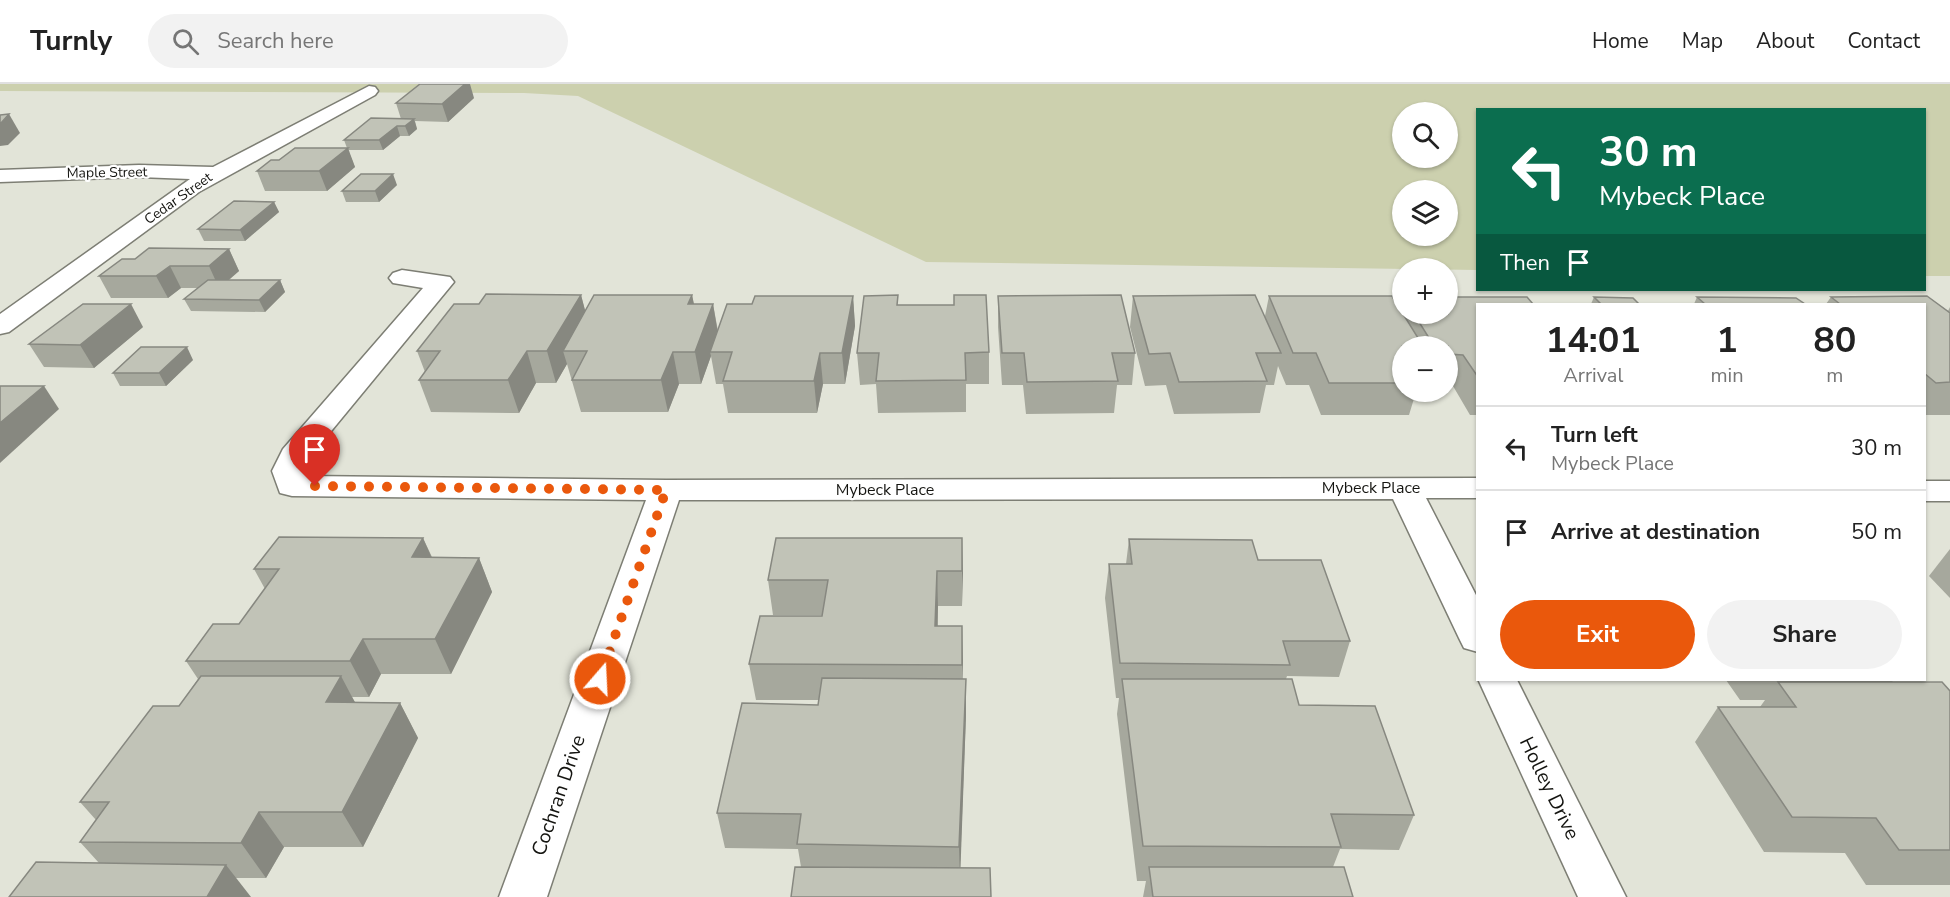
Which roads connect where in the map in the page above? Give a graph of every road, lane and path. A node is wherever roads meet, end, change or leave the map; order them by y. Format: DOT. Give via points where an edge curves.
graph roads {
  1 [pos="369,91"];
  2 [pos="215,173"];
  3 [pos="0,176"];
  4 [pos="402,278"];
  5 [pos="0,326"];
  6 [pos="1404,487"];
  7 [pos="1476,488"];
  8 [pos="666,490"];
  9 [pos="1926,491"];
  10 [pos="1950,491"];
  11 [pos="1476,634"];
  12 [pos="1497,681"];
  13 [pos="523,897"];
  14 [pos="1602,897"];
  1 -- 2 [label="street, Cedar Street"];
  2 -- 3 [label="street, Maple Street" via="139,171"];
  2 -- 5 [label="street, Cedar Street"];
  4 -- 8 [label="street, Mybeck Place" via="441,282 294,456 288,471 292,486"];
  6 -- 7 [label="street, Mybeck Place"];
  6 -- 8 [label="street, Mybeck Place"];
  6 -- 11 [label="street"];
  8 -- 13 [label="street, Cochran Drive"];
  9 -- 10 [label="street"];
  12 -- 14 [label="street, Holley Drive"];
}
